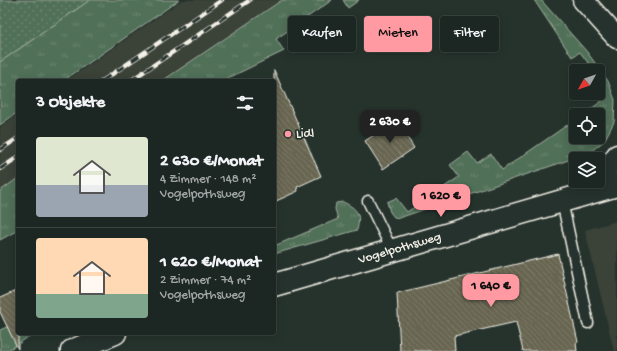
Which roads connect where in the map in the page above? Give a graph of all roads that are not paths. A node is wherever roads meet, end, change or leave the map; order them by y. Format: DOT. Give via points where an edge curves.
graph roads {
  1 [pos="583,0"];
  2 [pos="617,38"];
  3 [pos="617,156"];
  4 [pos="605,172"];
  5 [pos="617,185"];
  6 [pos="585,188"];
  7 [pos="564,200"];
  8 [pos="368,201"];
  9 [pos="392,250"];
  10 [pos="276,284"];
  11 [pos="588,323"];
  12 [pos="110,335"];
  13 [pos="72,351"];
  1 -- 2 [label="street"];
  3 -- 4 [label="street"];
  5 -- 7 [label="street, Vogelpothsweg"];
  6 -- 7 [label="street"];
  7 -- 9 [label="street, Vogelpothsweg"];
  7 -- 11 [label="lane"];
  8 -- 9 [label="lane"];
  9 -- 10 [label="street, Vogelpothsweg"];
  12 -- 13 [label="street"];
}
